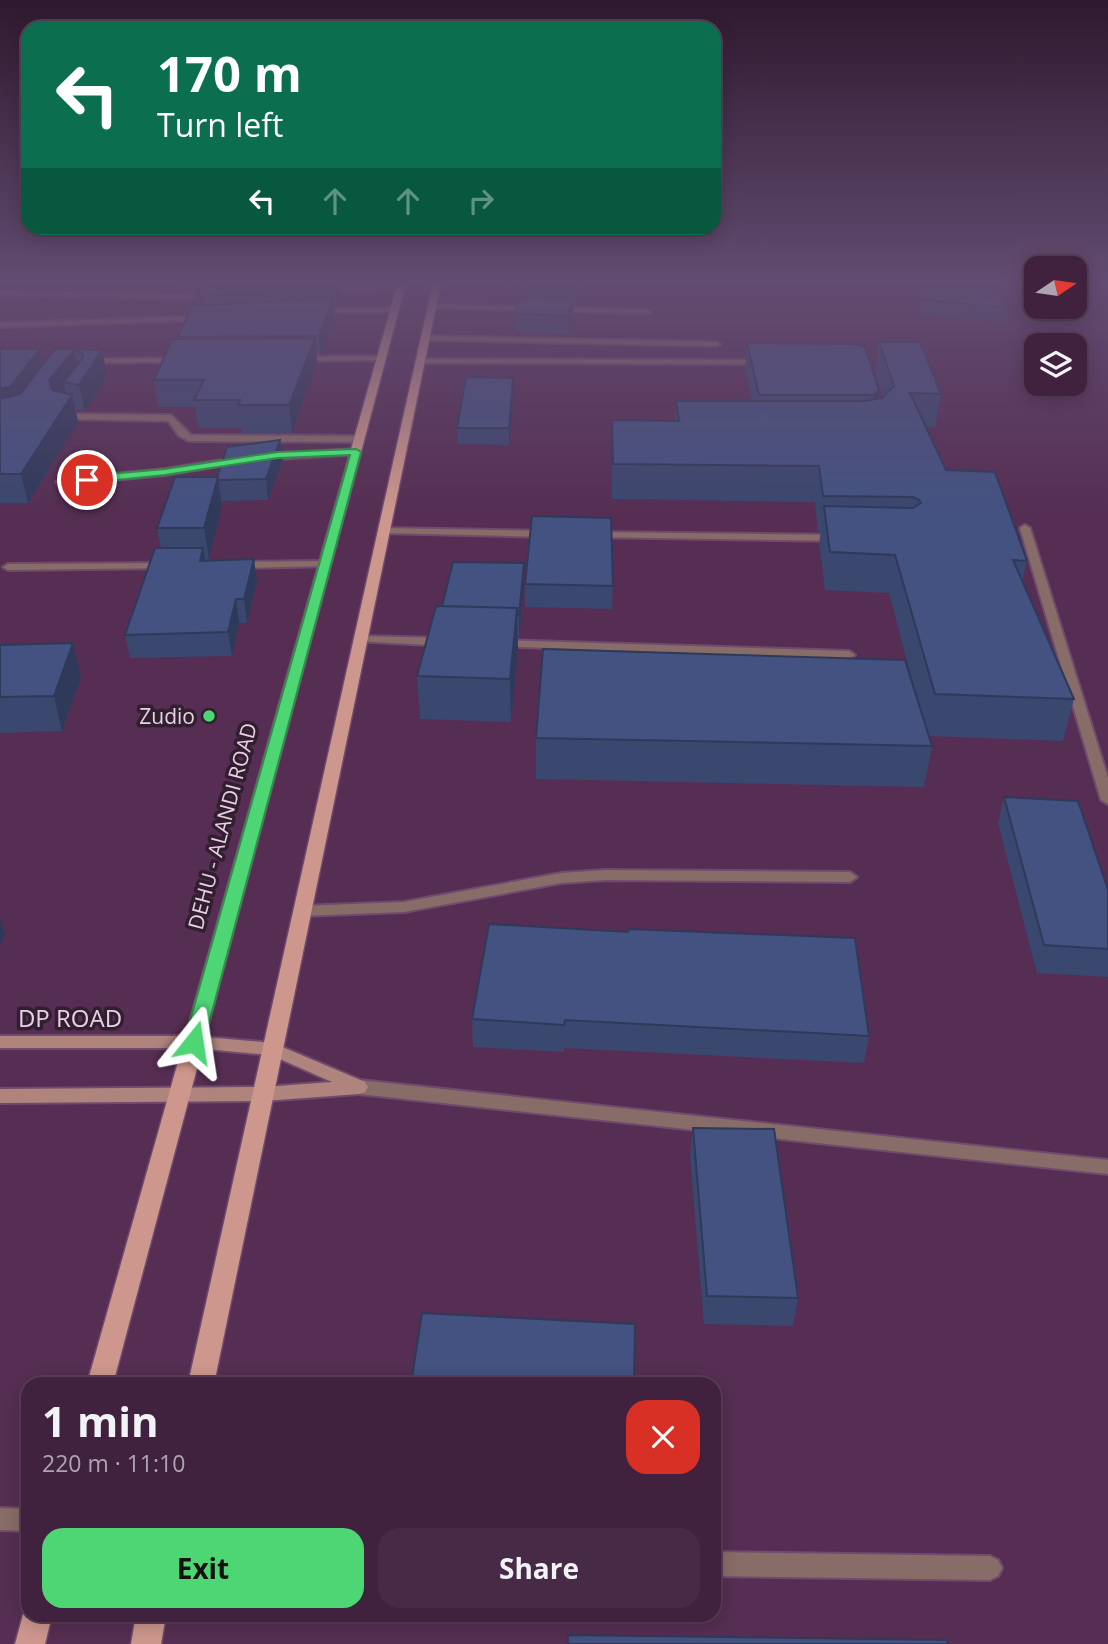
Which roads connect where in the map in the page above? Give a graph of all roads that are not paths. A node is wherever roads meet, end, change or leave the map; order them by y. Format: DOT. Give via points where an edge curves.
graph roads {
  1 [pos="188,360"];
  2 [pos="381,360"];
  3 [pos="72,361"];
  4 [pos="421,361"];
  5 [pos="768,362"];
  6 [pos="68,399"];
  7 [pos="358,445"];
  8 [pos="61,482"];
  9 [pos="1025,528"];
  10 [pos="384,531"];
  11 [pos="563,534"];
  12 [pos="577,534"];
  13 [pos="852,538"];
  14 [pos="325,564"];
  15 [pos="182,565"];
  16 [pos="222,565"];
  17 [pos="8,567"];
  18 [pos="361,639"];
  19 [pos="458,642"];
  20 [pos="486,643"];
  21 [pos="849,654"];
  22 [pos="1108,800"];
  23 [pos="850,877"];
  24 [pos="302,911"];
  25 [pos="0,1042"];
  26 [pos="194,1042"];
  27 [pos="273,1049"];
  28 [pos="359,1087"];
  29 [pos="179,1094"];
  30 [pos="264,1094"];
  31 [pos="0,1096"];
  32 [pos="1108,1167"];
  33 [pos="102,1377"];
  34 [pos="203,1377"];
  35 [pos="0,1519"];
  36 [pos="21,1520"];
  37 [pos="721,1564"];
  38 [pos="990,1569"];
  39 [pos="35,1622"];
  40 [pos="150,1622"];
  41 [pos="30,1644"];
  42 [pos="146,1644"];
  1 -- 3 [label="street"];
  2 -- 7 [label="main road, DEHU - ALANDI ROAD"];
  4 -- 5 [label="street"];
  4 -- 10 [label="main road"];
  6 -- 7 [label="street" via="61,408 68,416 171,418 189,438"];
  7 -- 8 [label="street"];
  7 -- 14 [label="main road, DEHU - ALANDI ROAD"];
  9 -- 22 [label="street"];
  10 -- 11 [label="street"];
  10 -- 18 [label="main road"];
  12 -- 13 [label="street"];
  14 -- 16 [label="street"];
  14 -- 26 [label="main road, DEHU - ALANDI ROAD"];
  15 -- 17 [label="street"];
  18 -- 19 [label="street"];
  18 -- 24 [label="main road"];
  20 -- 21 [label="street"];
  23 -- 24 [label="street" via="606,875 561,878 404,907"];
  24 -- 27 [label="main road"];
  25 -- 26 [label="street, DP ROAD"];
  26 -- 27 [label="street, DP ROAD"];
  26 -- 29 [label="main road, DEHU - ALANDI ROAD"];
  27 -- 28 [label="street, DP ROAD"];
  27 -- 30 [label="main road"];
  28 -- 30 [label="street"];
  28 -- 32 [label="street"];
  29 -- 30 [label="street"];
  29 -- 31 [label="street"];
  29 -- 33 [label="main road, DEHU - ALANDI ROAD"];
  30 -- 34 [label="main road"];
  35 -- 36 [label="street"];
  37 -- 38 [label="street"];
  39 -- 41 [label="main road"];
  40 -- 42 [label="main road"];
}
